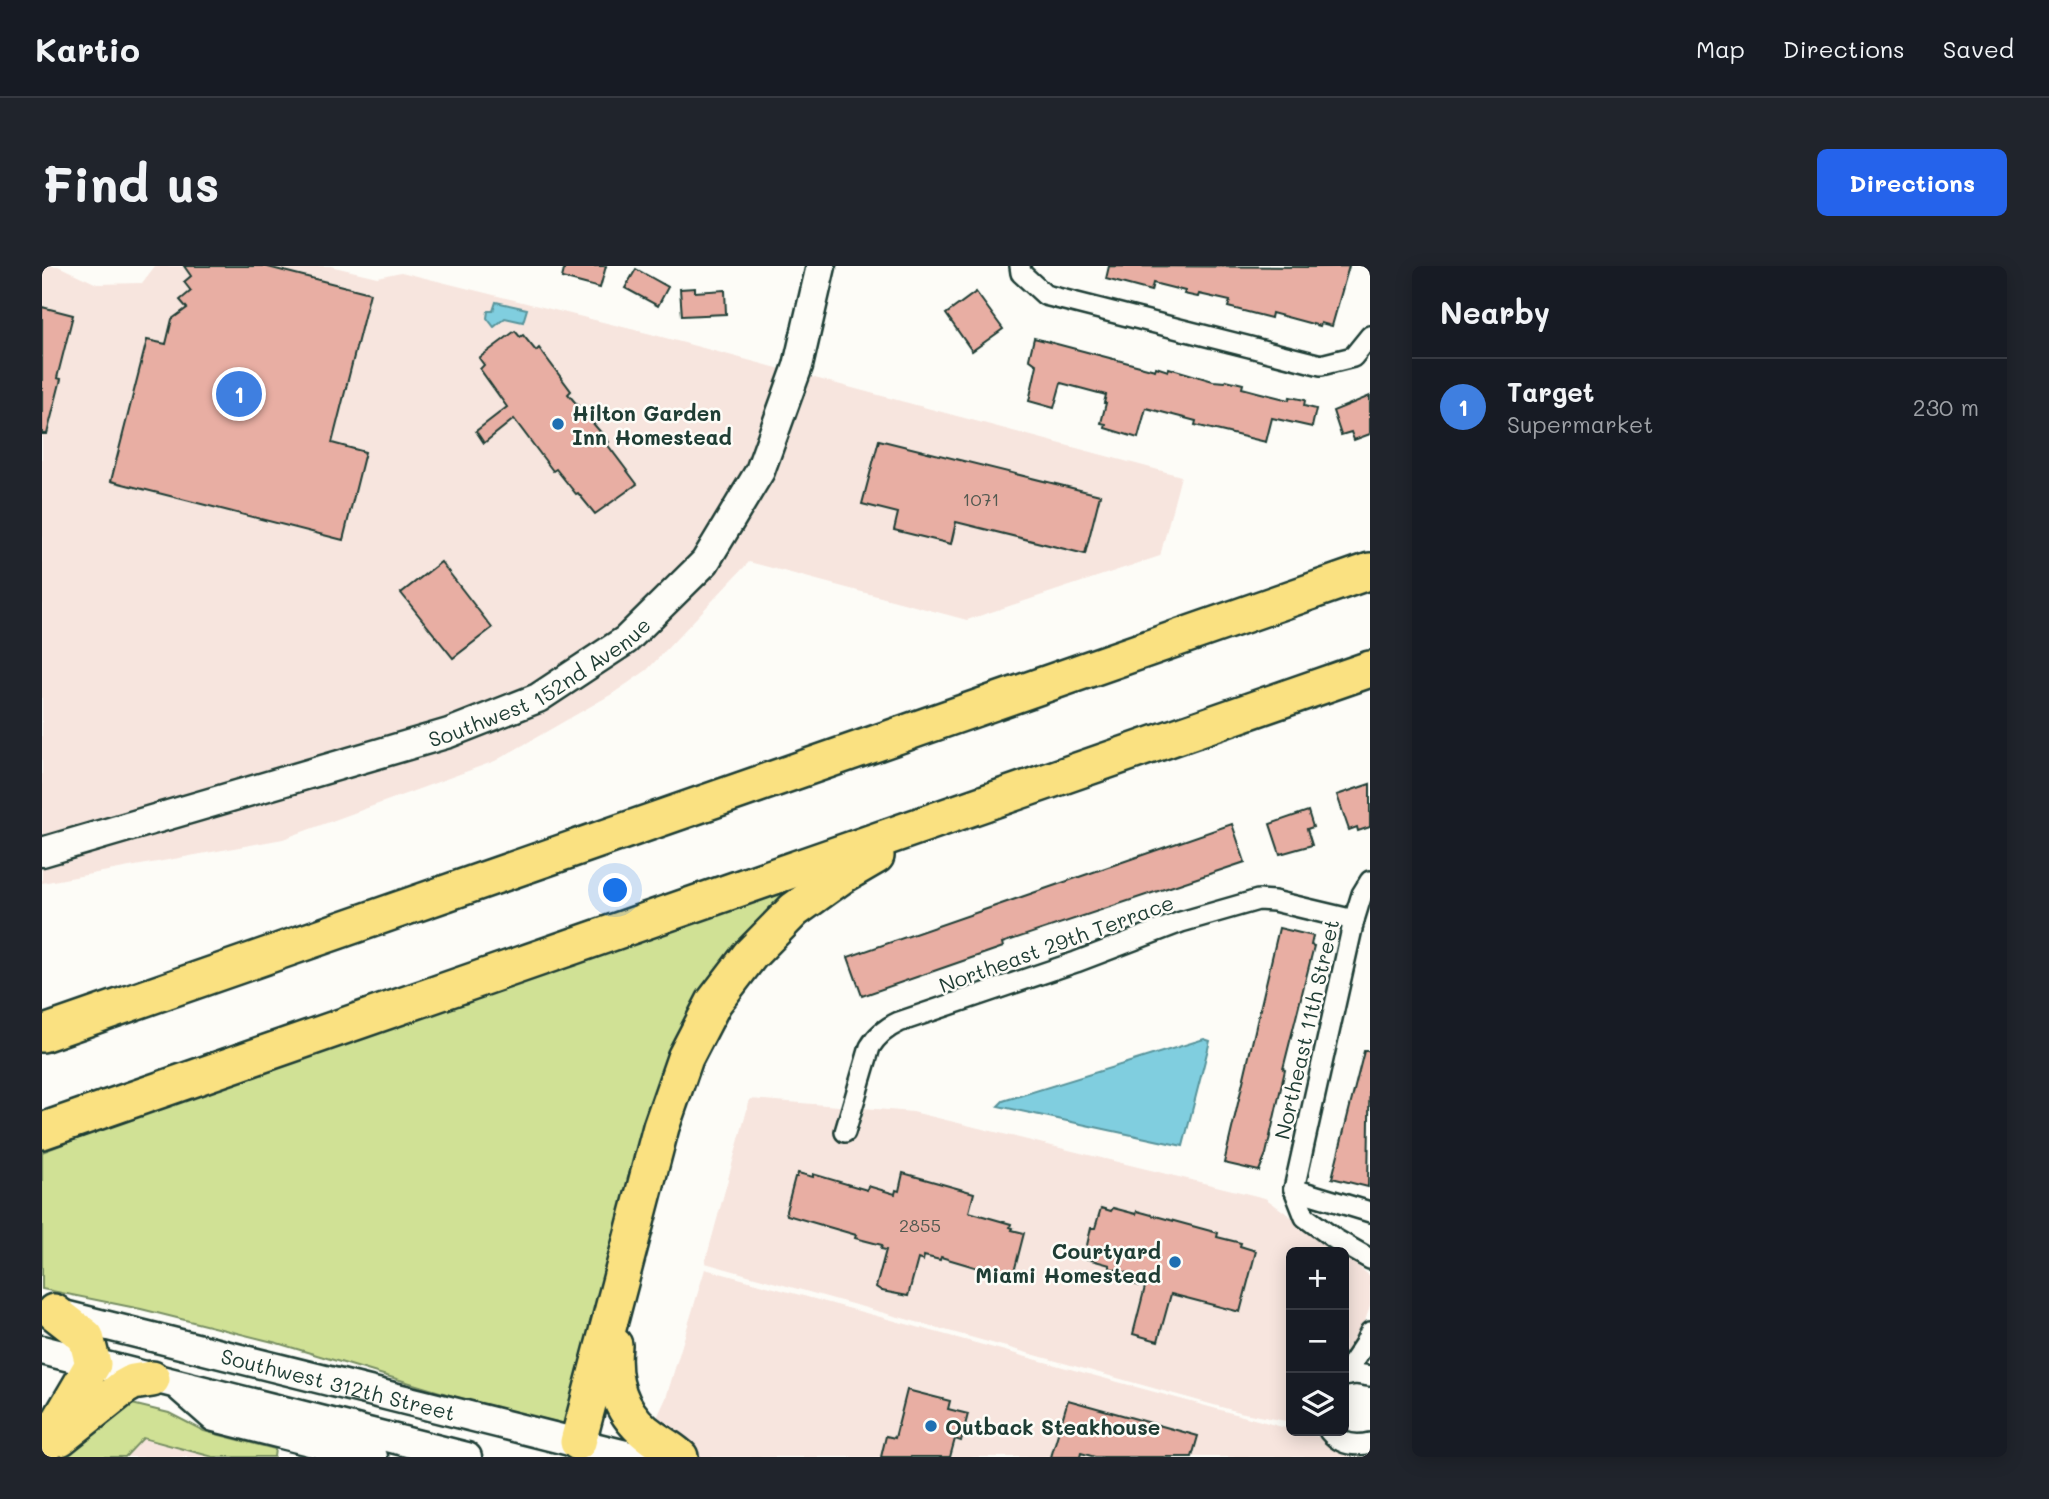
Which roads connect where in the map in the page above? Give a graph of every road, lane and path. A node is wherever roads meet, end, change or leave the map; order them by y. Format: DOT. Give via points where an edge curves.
graph roads {
  1 [pos="821,266"];
  2 [pos="1021,270"];
  3 [pos="1370,336"];
  4 [pos="1370,571"];
  5 [pos="1370,669"];
  6 [pos="915,827"];
  7 [pos="42,852"];
  8 [pos="1370,881"];
  9 [pos="1354,920"];
  10 [pos="42,1034"];
  11 [pos="42,1131"];
  12 [pos="845,1132"];
  13 [pos="1294,1189"];
  14 [pos="1342,1204"];
  15 [pos="1370,1212"];
  16 [pos="1323,1231"];
  17 [pos="1370,1259"];
  18 [pos="625,1267"];
  19 [pos="48,1311"];
  20 [pos="1370,1332"];
  21 [pos="42,1350"];
  22 [pos="93,1364"];
  23 [pos="1346,1373"];
  24 [pos="1349,1375"];
  25 [pos="1370,1376"];
  26 [pos="164,1381"];
  27 [pos="1334,1443"];
  28 [pos="561,1448"];
  29 [pos="1367,1448"];
  30 [pos="42,1453"];
  31 [pos="373,1457"];
  32 [pos="467,1457"];
  33 [pos="635,1457"];
  34 [pos="680,1457"];
  1 -- 7 [label="main road, Southwest 152nd Avenue" via="798,366 760,471 705,562 626,640 538,698 449,733"];
  2 -- 3 [label="street" via="1045,295 1321,365 1353,357"];
  4 -- 10 [label="highway"];
  5 -- 6 [label="highway"];
  6 -- 11 [label="highway"];
  6 -- 18 [label="highway" via="794,910 750,955 714,1002 685,1058 669,1104"];
  8 -- 9 [label="street, Northeast 11th Street"];
  9 -- 12 [label="street, Northeast 29th Terrace" via="1258,900 1181,922 899,1022 881,1032 870,1047"];
  9 -- 13 [label="street, Northeast 11th Street"];
  13 -- 14 [label="street"];
  13 -- 16 [label="street" via="1305,1217"];
  14 -- 15 [label="street"];
  14 -- 16 [label="street" via="1324,1213"];
  16 -- 17 [label="street"];
  18 -- 28 [label="highway"];
  18 -- 34 [label="highway" via="611,1367 617,1394 633,1420"];
  19 -- 22 [label="highway" via="86,1337"];
  19 -- 28 [label="main road, Southwest 312th Street"];
  20 -- 23 [label="street"];
  21 -- 22 [label="main road, Southwest 312th Street"];
  22 -- 26 [label="main road, Southwest 312th Street"];
  22 -- 30 [label="highway"];
  24 -- 25 [label="street"];
  26 -- 30 [label="highway" via="133,1382 124,1387"];
  26 -- 31 [label="main road" via="214,1417"];
  26 -- 32 [label="main road, Southwest 312th Street"];
  27 -- 29 [label="street"];
  28 -- 33 [label="main road, Southwest 312th Street"];
}
